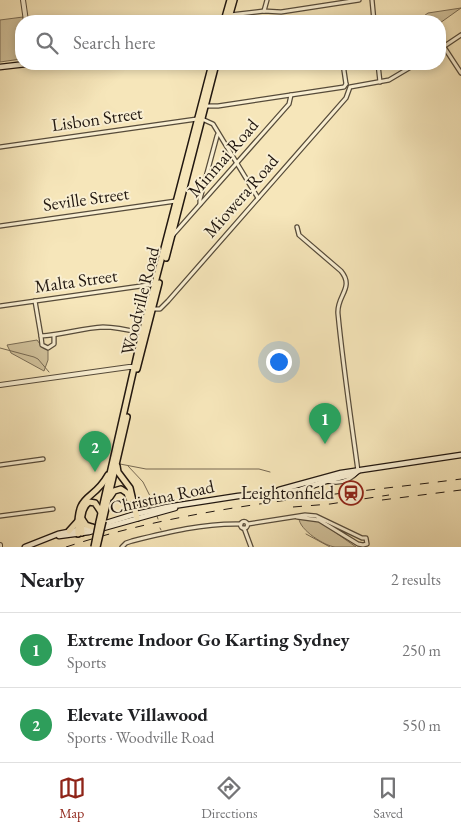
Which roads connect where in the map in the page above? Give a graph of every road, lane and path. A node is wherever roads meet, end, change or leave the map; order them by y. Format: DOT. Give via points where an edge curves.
graph roads {
  1 [pos="24,0"];
  2 [pos="232,0"];
  3 [pos="267,0"];
  4 [pos="359,0"];
  5 [pos="372,0"];
  6 [pos="264,11"];
  7 [pos="25,15"];
  8 [pos="228,15"];
  9 [pos="246,15"];
  10 [pos="373,15"];
  11 [pos="461,35"];
  12 [pos="446,45"];
  13 [pos="446,53"];
  14 [pos="15,65"];
  15 [pos="0,67"];
  16 [pos="211,70"];
  17 [pos="214,70"];
  18 [pos="344,70"];
  19 [pos="379,70"];
  20 [pos="406,70"];
  21 [pos="461,72"];
  22 [pos="380,82"];
  23 [pos="347,87"];
  24 [pos="291,95"];
  25 [pos="203,106"];
  26 [pos="200,119"];
  27 [pos="218,134"];
  28 [pos="0,147"];
  29 [pos="236,163"];
  30 [pos="258,198"];
  31 [pos="176,201"];
  32 [pos="200,204"];
  33 [pos="0,226"];
  34 [pos="297,227"];
  35 [pos="171,237"];
  36 [pos="156,284"];
  37 [pos="35,301"];
  38 [pos="0,306"];
  39 [pos="151,309"];
  40 [pos="142,333"];
  41 [pos="54,335"];
  42 [pos="40,336"];
  43 [pos="136,368"];
  44 [pos="0,385"];
  45 [pos="461,456"];
  46 [pos="43,459"];
  47 [pos="114,463"];
  48 [pos="0,465"];
  49 [pos="358,471"];
  50 [pos="290,489"];
  51 [pos="107,503"];
  52 [pos="53,509"];
  53 [pos="101,513"];
  54 [pos="0,516"];
  55 [pos="134,516"];
  56 [pos="295,517"];
  57 [pos="80,520"];
  58 [pos="101,522"];
  59 [pos="241,524"];
  60 [pos="248,524"];
  61 [pos="92,527"];
  62 [pos="244,528"];
  63 [pos="69,531"];
  64 [pos="80,531"];
  65 [pos="50,537"];
  66 [pos="25,547"];
  67 [pos="96,547"];
  68 [pos="122,547"];
  69 [pos="251,547"];
  1 -- 7 [label="street"];
  2 -- 8 [label="main road"];
  3 -- 6 [label="street"];
  4 -- 6 [label="street" via="281,12"];
  5 -- 10 [label="street"];
  6 -- 9 [label="street"];
  11 -- 12 [label="street"];
  13 -- 21 [label="street"];
  14 -- 15 [label="main road"];
  16 -- 25 [label="main road, Woodville Road"];
  17 -- 25 [label="main road, Woodville Road"];
  18 -- 23 [label="street"];
  19 -- 22 [label="street"];
  20 -- 22 [label="street"];
  22 -- 23 [label="street"];
  23 -- 24 [label="street"];
  23 -- 30 [label="street, Miowera Road" via="346,98"];
  24 -- 25 [label="street"];
  24 -- 29 [label="street, Minmai Road" via="288,104"];
  25 -- 26 [label="main road, Woodville Road"];
  26 -- 27 [label="street" via="213,124"];
  26 -- 28 [label="street, Lisbon Street"];
  26 -- 31 [label="main road, Woodville Road"];
  26 -- 35 [label="main road, Woodville Road"];
  27 -- 29 [label="street"];
  27 -- 32 [label="street"];
  29 -- 30 [label="street"];
  29 -- 32 [label="street, Minmai Road"];
  30 -- 39 [label="street, Miowera Road" via="160,309"];
  31 -- 33 [label="street, Seville Street"];
  31 -- 36 [label="main road, Woodville Road"];
  32 -- 35 [label="street, Minmai Road"];
  34 -- 49 [label="street" via="299,235 341,271 347,283 337,310"];
  35 -- 39 [label="main road, Woodville Road"];
  36 -- 37 [label="street, Malta Street"];
  36 -- 39 [label="main road, Woodville Road"];
  37 -- 38 [label="street, Malta Street"];
  37 -- 42 [label="street"];
  39 -- 40 [label="main road, Woodville Road"];
  39 -- 43 [label="main road, Woodville Road"];
  40 -- 41 [label="street" via="102,327"];
  40 -- 43 [label="main road, Woodville Road"];
  41 -- 42 [label="street"];
  41 -- 42 [label="street" via="54,344 48,348 42,345"];
  43 -- 44 [label="street"];
  43 -- 47 [label="main road, Woodville Road"];
  45 -- 49 [label="main road, Christina Road"];
  46 -- 48 [label="street"];
  47 -- 51 [label="main road, Woodville Road"];
  47 -- 53 [label="main road, Woodville Road"];
  47 -- 55 [label="main road" via="130,488"];
  47 -- 57 [label="main road" via="103,483 82,503"];
  49 -- 50 [label="main road, Christina Road"];
  49 -- 50 [label="main road, Christina Road" via="334,474"];
  50 -- 55 [label="main road, Christina Road" via="188,504"];
  51 -- 55 [label="main road" via="114,491 124,490"];
  51 -- 58 [label="main road, Woodville Road"];
  52 -- 54 [label="street"];
  53 -- 57 [label="main road" via="97,504 89,502"];
  53 -- 58 [label="main road, Woodville Road"];
  55 -- 61 [label="main road, Christina Road"];
  55 -- 64 [label="main road"];
  56 -- 56 [label="street" via="316,516 366,538 367,544 361,545 318,519"];
  56 -- 60 [label="street"];
  57 -- 61 [label="main road"];
  57 -- 63 [label="main road"];
  57 -- 64 [label="main road"];
  58 -- 67 [label="main road, Woodville Road, bridge"];
  59 -- 60 [label="street" via="245,521"];
  59 -- 62 [label="street"];
  59 -- 68 [label="street" via="176,530 132,541"];
  60 -- 62 [label="street"];
  61 -- 64 [label="main road, Christina Road"];
  62 -- 69 [label="street"];
  63 -- 64 [label="main road"];
  63 -- 65 [label="main road"];
  64 -- 65 [label="main road"];
  65 -- 66 [label="main road"];
}
